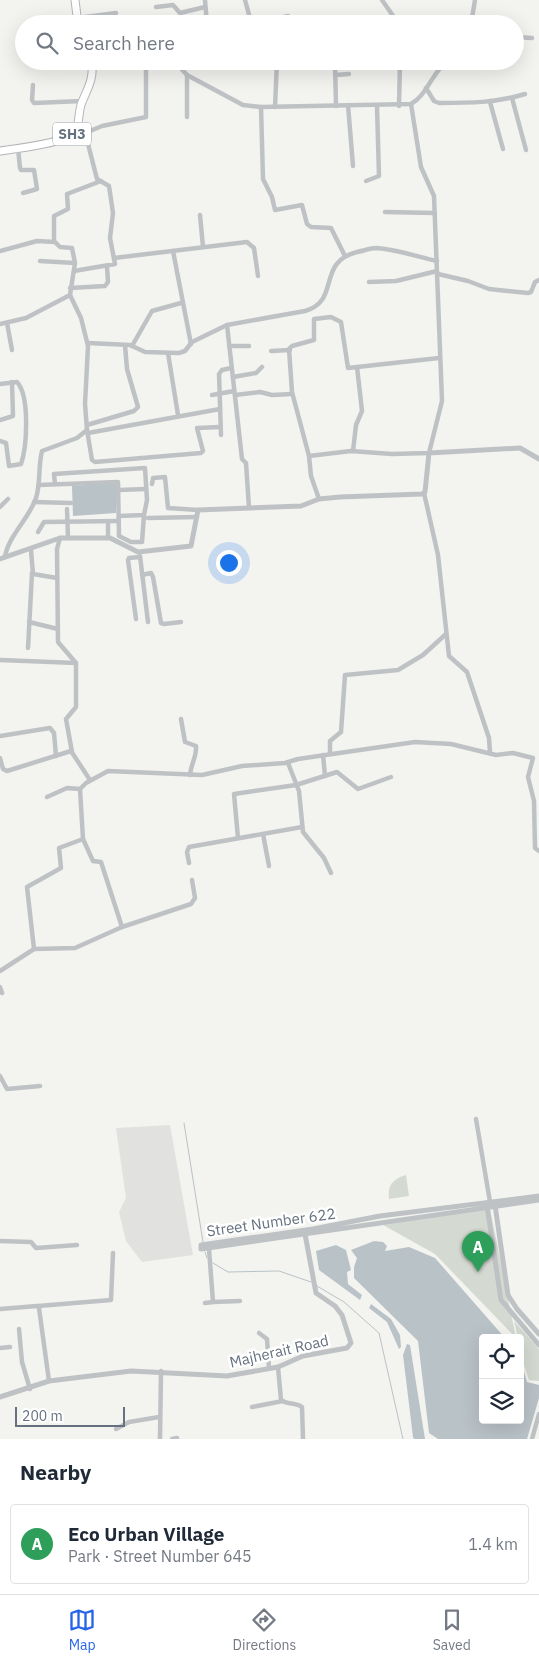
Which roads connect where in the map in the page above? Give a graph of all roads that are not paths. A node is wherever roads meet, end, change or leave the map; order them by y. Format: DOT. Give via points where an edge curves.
graph roads {
  1 [pos="76,0"];
  2 [pos="204,0"];
  3 [pos="245,0"];
  4 [pos="382,0"];
  5 [pos="475,0"];
  6 [pos="156,7"];
  7 [pos="205,8"];
  8 [pos="116,13"];
  9 [pos="77,15"];
  10 [pos="106,15"];
  11 [pos="206,15"];
  12 [pos="249,15"];
  13 [pos="392,15"];
  14 [pos="472,15"];
  15 [pos="524,38"];
  16 [pos="532,38"];
  17 [pos="92,70"];
  18 [pos="146,70"];
  19 [pos="182,70"];
  20 [pos="277,70"];
  21 [pos="335,70"];
  22 [pos="400,70"];
  23 [pos="440,70"];
  24 [pos="349,74"];
  25 [pos="187,75"];
  26 [pos="335,75"];
  27 [pos="33,85"];
  28 [pos="426,88"];
  29 [pos="525,94"];
  30 [pos="512,98"];
  31 [pos="82,101"];
  32 [pos="490,102"];
  33 [pos="411,104"];
  34 [pos="348,105"];
  35 [pos="336,106"];
  36 [pos="377,106"];
  37 [pos="399,106"];
  38 [pos="275,107"];
  39 [pos="261,108"];
  40 [pos="187,117"];
  41 [pos="77,125"];
  42 [pos="83,134"];
  43 [pos="18,148"];
  44 [pos="503,148"];
  45 [pos="526,150"];
  46 [pos="0,151"];
  47 [pos="352,166"];
  48 [pos="101,181"];
  49 [pos="366,181"];
  50 [pos="23,193"];
  51 [pos="385,212"];
  52 [pos="435,213"];
  53 [pos="200,215"];
  54 [pos="54,242"];
  55 [pos="203,247"];
  56 [pos="0,251"];
  57 [pos="172,251"];
  58 [pos="345,256"];
  59 [pos="114,258"];
  60 [pos="40,261"];
  61 [pos="437,261"];
  62 [pos="75,263"];
  63 [pos="107,267"];
  64 [pos="74,271"];
  65 [pos="437,273"];
  66 [pos="258,276"];
  67 [pos="539,280"];
  68 [pos="369,282"];
  69 [pos="70,288"];
  70 [pos="70,295"];
  71 [pos="181,303"];
  72 [pos="313,308"];
  73 [pos="315,319"];
  74 [pos="7,323"];
  75 [pos="0,324"];
  76 [pos="227,325"];
  77 [pos="88,343"];
  78 [pos="191,344"];
  79 [pos="126,345"];
  80 [pos="132,346"];
  81 [pos="229,346"];
  82 [pos="249,346"];
  83 [pos="12,350"];
  84 [pos="290,350"];
  85 [pos="271,351"];
  86 [pos="168,353"];
  87 [pos="439,358"];
  88 [pos="262,367"];
  89 [pos="357,367"];
  90 [pos="231,368"];
  91 [pos="232,377"];
  92 [pos="12,382"];
  93 [pos="0,384"];
  94 [pos="235,393"];
  95 [pos="220,394"];
  96 [pos="292,394"];
  97 [pos="212,395"];
  98 [pos="220,409"];
  99 [pos="178,415"];
  100 [pos="0,420"];
  101 [pos="220,427"];
  102 [pos="87,429"];
  103 [pos="221,435"];
  104 [pos="0,441"];
  105 [pos="353,451"];
  106 [pos="429,453"];
  107 [pos="310,456"];
  108 [pos="539,459"];
  109 [pos="55,484"];
  110 [pos="152,484"];
  111 [pos="39,485"];
  112 [pos="146,489"];
  113 [pos="118,490"];
  114 [pos="424,494"];
  115 [pos="8,499"];
  116 [pos="319,500"];
  117 [pos="34,502"];
  118 [pos="71,503"];
  119 [pos="0,507"];
  120 [pos="249,508"];
  121 [pos="67,509"];
  122 [pos="198,510"];
  123 [pos="146,517"];
  124 [pos="197,517"];
  125 [pos="119,519"];
  126 [pos="108,521"];
  127 [pos="67,522"];
  128 [pos="38,532"];
  129 [pos="60,538"];
  130 [pos="68,538"];
  131 [pos="108,538"];
  132 [pos="31,550"];
  133 [pos="140,554"];
  134 [pos="3,558"];
  135 [pos="32,574"];
  136 [pos="142,575"];
  137 [pos="58,578"];
  138 [pos="136,619"];
  139 [pos="29,622"];
  140 [pos="148,622"];
  141 [pos="181,622"];
  142 [pos="58,629"];
  143 [pos="446,634"];
  144 [pos="28,648"];
  145 [pos="0,660"];
  146 [pos="76,663"];
  147 [pos="181,719"];
  148 [pos="0,736"];
  149 [pos="72,752"];
  150 [pos="490,753"];
  151 [pos="330,754"];
  152 [pos="323,755"];
  153 [pos="56,756"];
  154 [pos="0,758"];
  155 [pos="288,763"];
  156 [pos="190,774"];
  157 [pos="325,776"];
  158 [pos="391,777"];
  159 [pos="90,780"];
  160 [pos="296,785"];
  161 [pos="80,789"];
  162 [pos="47,797"];
  163 [pos="302,827"];
  164 [pos="263,834"];
  165 [pos="238,838"];
  166 [pos="83,839"];
  167 [pos="539,851"];
  168 [pos="188,863"];
  169 [pos="269,866"];
  170 [pos="331,873"];
  171 [pos="192,880"];
  172 [pos="122,927"];
  173 [pos="34,949"];
  174 [pos="0,971"];
  175 [pos="0,987"];
  176 [pos="2,993"];
  177 [pos="0,1076"];
  178 [pos="40,1086"];
  179 [pos="476,1119"];
  180 [pos="539,1196"];
  181 [pos="539,1200"];
  182 [pos="491,1204"];
  183 [pos="305,1233"];
  184 [pos="0,1241"];
  185 [pos="241,1242"];
  186 [pos="77,1245"];
  187 [pos="209,1249"];
  188 [pos="113,1253"];
  189 [pos="240,1300"];
  190 [pos="205,1302"];
  191 [pos="213,1302"];
  192 [pos="38,1306"];
  193 [pos="0,1309"];
  194 [pos="19,1329"];
  195 [pos="259,1333"];
  196 [pos="539,1334"];
  197 [pos="539,1345"];
  198 [pos="10,1347"];
  199 [pos="0,1348"];
  200 [pos="278,1366"];
  201 [pos="269,1368"];
  202 [pos="162,1371"];
  203 [pos="49,1381"];
  204 [pos="30,1389"];
  205 [pos="0,1397"];
  206 [pos="283,1402"];
  207 [pos="252,1406"];
  208 [pos="539,1414"];
  209 [pos="159,1417"];
  210 [pos="116,1429"];
  211 [pos="160,1439"];
  212 [pos="303,1439"];
  213 [pos="532,1439"];
  1 -- 9 [label="main road"];
  2 -- 7 [label="street"];
  3 -- 12 [label="street"];
  4 -- 13 [label="street"];
  5 -- 14 [label="street"];
  6 -- 7 [label="street" via="173,5 180,13"];
  7 -- 11 [label="street"];
  8 -- 10 [label="street"];
  15 -- 16 [label="street"];
  17 -- 31 [label="main road, SH3" via="91,81"];
  18 -- 42 [label="street" via="146,117 102,126"];
  19 -- 25 [label="street"];
  20 -- 38 [label="street"];
  21 -- 26 [label="street"];
  22 -- 37 [label="street"];
  23 -- 28 [label="street"];
  24 -- 26 [label="street"];
  25 -- 39 [label="street" via="238,102"];
  25 -- 40 [label="street"];
  26 -- 35 [label="street"];
  27 -- 31 [label="street" via="34,103"];
  28 -- 32 [label="street" via="436,103"];
  28 -- 33 [label="street"];
  29 -- 30 [label="street"];
  30 -- 32 [label="street"];
  30 -- 45 [label="street"];
  31 -- 41 [label="main road, SH3"];
  32 -- 44 [label="street"];
  33 -- 37 [label="street"];
  33 -- 52 [label="street" via="421,167 432,190"];
  34 -- 35 [label="street"];
  34 -- 36 [label="street"];
  34 -- 47 [label="street"];
  35 -- 38 [label="street"];
  36 -- 37 [label="street"];
  36 -- 49 [label="street" via="379,176"];
  38 -- 39 [label="street"];
  39 -- 58 [label="street" via="263,179 275,210 302,205 308,226 331,228"];
  41 -- 42 [label="street"];
  41 -- 43 [label="main road, SH3" via="74,133 67,137"];
  42 -- 48 [label="street" via="97,179"];
  43 -- 46 [label="main road, SH3"];
  43 -- 50 [label="street" via="20,168 34,170 37,189"];
  48 -- 54 [label="street" via="67,194 68,209 53,217"];
  48 -- 59 [label="street" via="108,184 111,192 113,220 110,238"];
  51 -- 52 [label="street"];
  52 -- 61 [label="street"];
  53 -- 55 [label="street"];
  54 -- 56 [label="street" via="37,241"];
  54 -- 62 [label="street" via="72,248"];
  55 -- 57 [label="street"];
  55 -- 66 [label="street" via="247,242 254,248"];
  57 -- 59 [label="street"];
  57 -- 71 [label="street"];
  58 -- 61 [label="street" via="376,248"];
  58 -- 72 [label="street" via="331,271 323,300"];
  59 -- 63 [label="street" via="115,264"];
  60 -- 62 [label="street"];
  61 -- 65 [label="street"];
  62 -- 64 [label="street"];
  63 -- 64 [label="street"];
  63 -- 69 [label="street" via="108,282 105,286"];
  64 -- 69 [label="street"];
  65 -- 67 [label="street" via="489,289 528,293"];
  65 -- 68 [label="street" via="396,281"];
  65 -- 87 [label="street"];
  69 -- 70 [label="street"];
  70 -- 74 [label="street" via="26,318"];
  70 -- 77 [label="street"];
  71 -- 78 [label="street"];
  71 -- 80 [label="street" via="152,311"];
  72 -- 73 [label="street"];
  72 -- 76 [label="street"];
  73 -- 84 [label="street" via="314,340 292,346"];
  73 -- 89 [label="street" via="331,317 340,321 347,366"];
  74 -- 75 [label="street"];
  74 -- 83 [label="street"];
  76 -- 78 [label="street"];
  76 -- 81 [label="street"];
  77 -- 79 [label="street"];
  77 -- 102 [label="street"];
  78 -- 86 [label="street" via="182,353"];
  79 -- 80 [label="street"];
  79 -- 102 [label="street" via="128,369 138,407"];
  80 -- 86 [label="street" via="143,352"];
  81 -- 82 [label="street"];
  81 -- 90 [label="street"];
  84 -- 85 [label="street"];
  84 -- 96 [label="street"];
  86 -- 99 [label="street"];
  87 -- 89 [label="street"];
  87 -- 106 [label="street" via="442,410"];
  88 -- 91 [label="street" via="256,373"];
  89 -- 105 [label="street" via="362,411 356,425"];
  90 -- 91 [label="street"];
  90 -- 95 [label="street" via="220,371"];
  91 -- 94 [label="street"];
  92 -- 93 [label="street"];
  92 -- 100 [label="street" via="13,416"];
  92 -- 104 [label="street" via="17,382 22,388 26,420 21,464 9,466 6,443"];
  94 -- 95 [label="street"];
  94 -- 96 [label="street"];
  94 -- 120 [label="street"];
  95 -- 97 [label="street"];
  95 -- 98 [label="street"];
  96 -- 107 [label="street"];
  98 -- 99 [label="street"];
  98 -- 101 [label="street"];
  99 -- 102 [label="street"];
  101 -- 102 [label="street" via="197,428 201,453 95,462"];
  101 -- 103 [label="street"];
  102 -- 111 [label="street" via="77,438 42,451"];
  105 -- 106 [label="street"];
  105 -- 107 [label="street"];
  106 -- 108 [label="street" via="520,448"];
  106 -- 114 [label="street"];
  107 -- 116 [label="street"];
  109 -- 111 [label="street"];
  109 -- 112 [label="street" via="54,474 145,468"];
  109 -- 113 [label="street" via="118,482"];
  110 -- 122 [label="street" via="153,478 164,477 168,508"];
  111 -- 117 [label="street"];
  112 -- 113 [label="street"];
  112 -- 123 [label="street"];
  113 -- 125 [label="street"];
  114 -- 116 [label="street"];
  114 -- 143 [label="street" via="436,544"];
  115 -- 119 [label="street"];
  116 -- 120 [label="street" via="301,506"];
  117 -- 118 [label="street"];
  117 -- 134 [label="street"];
  120 -- 122 [label="street"];
  121 -- 127 [label="street"];
  122 -- 124 [label="street"];
  123 -- 124 [label="street"];
  123 -- 125 [label="street"];
  123 -- 125 [label="street" via="142,542 131,542 119,536"];
  124 -- 133 [label="street" via="191,546"];
  125 -- 126 [label="street"];
  126 -- 127 [label="street"];
  126 -- 131 [label="street"];
  127 -- 128 [label="street" via="44,522"];
  127 -- 130 [label="street"];
  129 -- 130 [label="street"];
  129 -- 132 [label="street"];
  129 -- 137 [label="street"];
  130 -- 131 [label="street"];
  131 -- 133 [label="street"];
  132 -- 134 [label="street"];
  132 -- 135 [label="street"];
  133 -- 136 [label="street"];
  133 -- 138 [label="street" via="128,560"];
  135 -- 137 [label="street"];
  135 -- 139 [label="street"];
  136 -- 140 [label="street"];
  136 -- 141 [label="street" via="151,573 153,576 161,622"];
  137 -- 142 [label="street"];
  139 -- 142 [label="street"];
  139 -- 144 [label="street"];
  142 -- 146 [label="street" via="58,642"];
  143 -- 150 [label="street" via="449,656 467,672 489,738"];
  143 -- 151 [label="street" via="398,670 345,675 341,732 330,742"];
  145 -- 146 [label="street"];
  146 -- 149 [label="street" via="76,707 66,719"];
  147 -- 156 [label="street" via="185,742 196,746"];
  148 -- 153 [label="street" via="50,728 54,733"];
  149 -- 153 [label="street"];
  149 -- 159 [label="street"];
  150 -- 151 [label="street" via="451,744 415,742"];
  150 -- 167 [label="street" via="514,753 533,758 528,777 534,801 535,848"];
  151 -- 152 [label="street"];
  152 -- 155 [label="street"];
  152 -- 157 [label="street"];
  153 -- 154 [label="street" via="7,771 4,771"];
  155 -- 156 [label="street"];
  155 -- 160 [label="street"];
  156 -- 159 [label="street" via="108,771"];
  157 -- 158 [label="street" via="340,773 358,789"];
  157 -- 160 [label="street"];
  159 -- 161 [label="street"];
  160 -- 163 [label="street"];
  160 -- 165 [label="street" via="233,795"];
  161 -- 162 [label="street" via="67,788"];
  161 -- 166 [label="street"];
  163 -- 164 [label="street"];
  163 -- 170 [label="street"];
  164 -- 165 [label="street"];
  164 -- 169 [label="street"];
  165 -- 168 [label="street" via="189,847"];
  166 -- 172 [label="street" via="93,861 101,862"];
  166 -- 173 [label="street" via="59,848 61,868 27,887"];
  171 -- 172 [label="street" via="193,902"];
  172 -- 173 [label="street" via="75,948"];
  173 -- 174 [label="street"];
  175 -- 176 [label="street"];
  177 -- 178 [label="street" via="6,1089"];
  179 -- 182 [label="street"];
  180 -- 182 [label="street, Street Number 622"];
  181 -- 182 [label="street, Street Number 622"];
  182 -- 183 [label="street, Street Number 622"];
  182 -- 196 [label="street" via="508,1295"];
  182 -- 197 [label="street" via="501,1300"];
  183 -- 185 [label="street, Street Number 622"];
  183 -- 200 [label="street, Majherait Road" via="316,1292 342,1315 350,1346 344,1350 303,1356"];
  184 -- 186 [label="street" via="31,1242 34,1248 41,1249"];
  185 -- 187 [label="street, Street Number 622"];
  185 -- 187 [label="street, Street Number 622" via="200,1246 201,1250"];
  187 -- 191 [label="street"];
  188 -- 192 [label="street" via="111,1300"];
  189 -- 191 [label="street"];
  190 -- 191 [label="street"];
  192 -- 193 [label="street"];
  192 -- 203 [label="street"];
  194 -- 204 [label="street" via="22,1362"];
  195 -- 201 [label="street" via="267,1340"];
  198 -- 199 [label="street"];
  200 -- 201 [label="street, Majherait Road"];
  200 -- 206 [label="street"];
  201 -- 202 [label="street, Majherait Road" via="220,1376"];
  202 -- 203 [label="street, Majherait Road" via="131,1371"];
  202 -- 209 [label="street"];
  203 -- 204 [label="street, Majherait Road"];
  204 -- 205 [label="street, Majherait Road"];
  206 -- 207 [label="street"];
  206 -- 212 [label="street" via="302,1407"];
  208 -- 213 [label="street"];
  209 -- 210 [label="street" via="129,1422"];
  209 -- 211 [label="street"];
}
